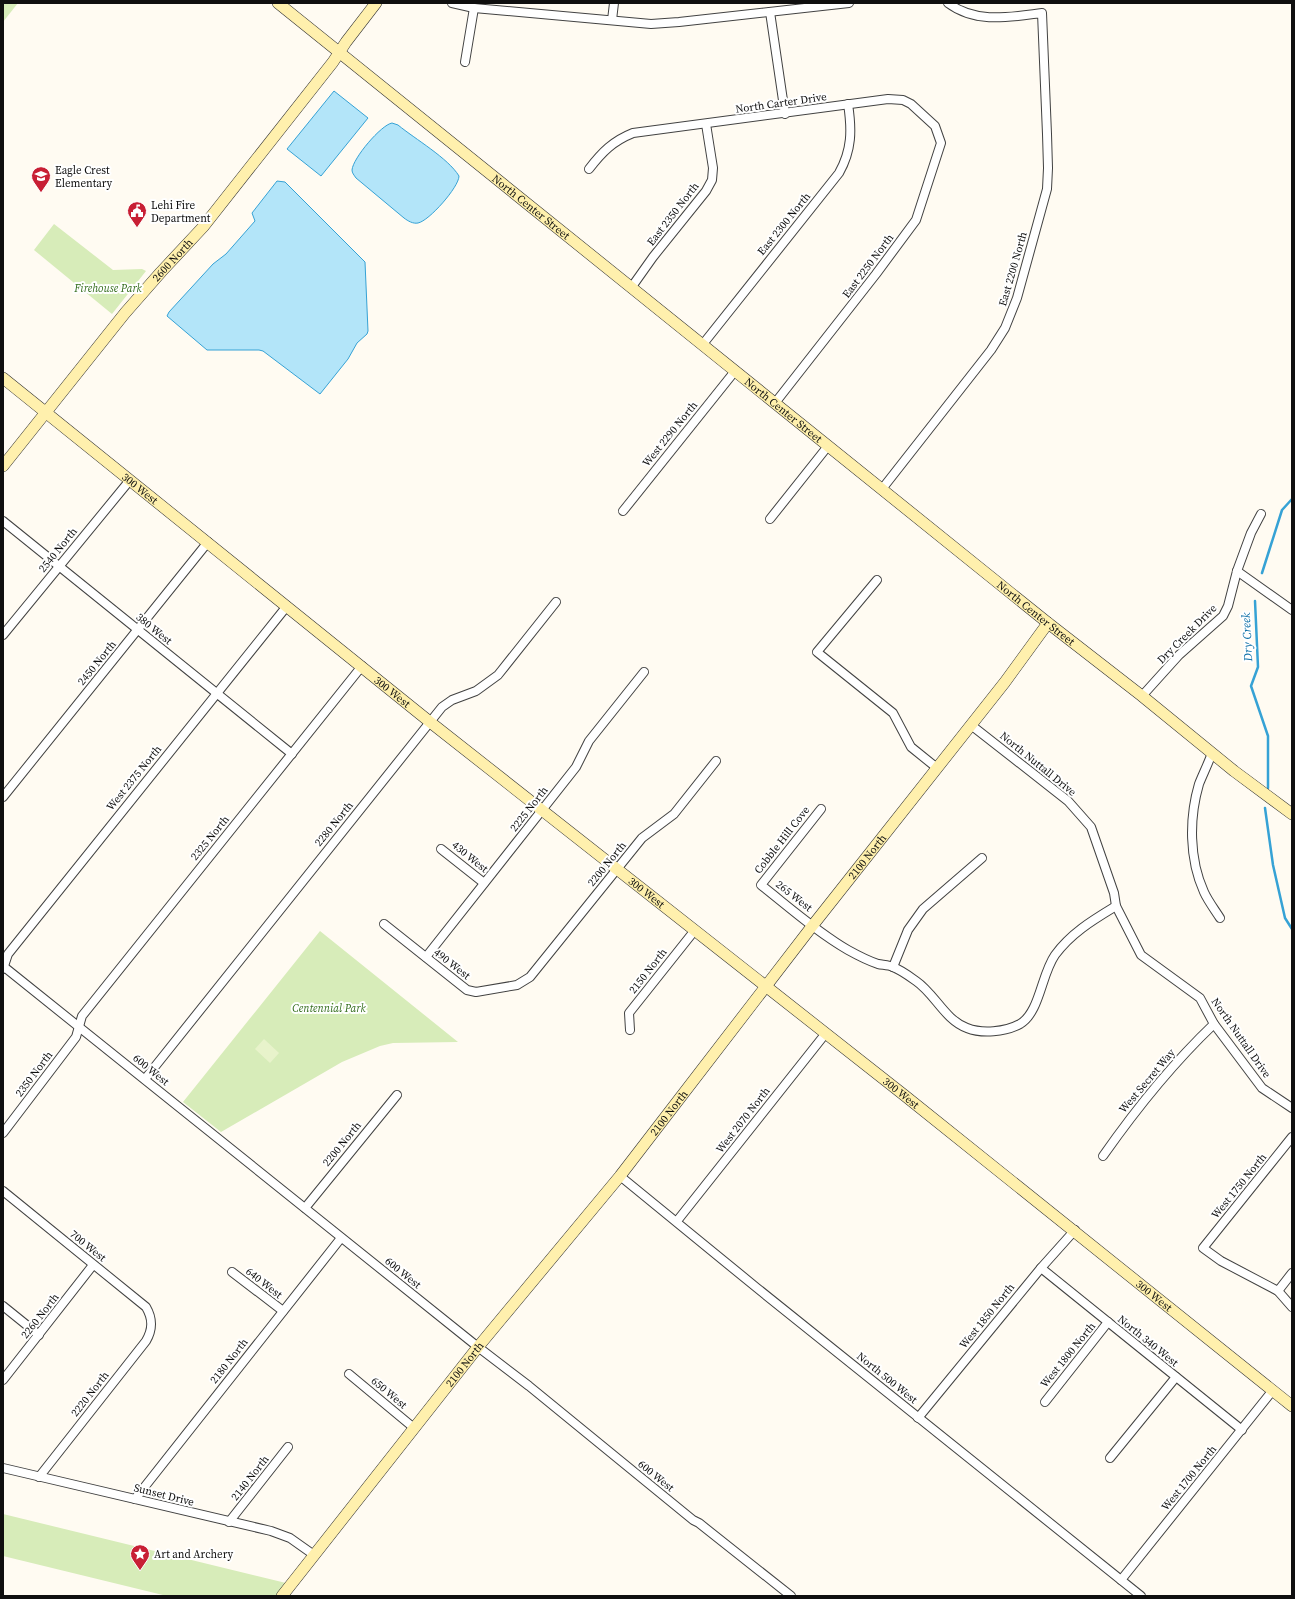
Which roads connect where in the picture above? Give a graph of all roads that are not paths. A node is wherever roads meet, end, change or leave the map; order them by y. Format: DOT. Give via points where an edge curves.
graph roads {
  1 [pos="278,3"];
  2 [pos="376,3"];
  3 [pos="452,3"];
  4 [pos="614,3"];
  5 [pos="850,3"];
  6 [pos="948,3"];
  7 [pos="474,8"];
  8 [pos="770,12"];
  9 [pos="612,20"];
  10 [pos="339,53"];
  11 [pos="465,62"];
  12 [pos="848,104"];
  13 [pos="785,114"];
  14 [pos="706,124"];
  15 [pos="935,126"];
  16 [pos="589,168"];
  17 [pos="631,288"];
  18 [pos="703,344"];
  19 [pos="735,371"];
  20 [pos="3,378"];
  21 [pos="775,403"];
  22 [pos="46,413"];
  23 [pos="828,446"];
  24 [pos="3,466"];
  25 [pos="130,480"];
  26 [pos="882,489"];
  27 [pos="622,511"];
  28 [pos="1261,514"];
  29 [pos="770,519"];
  30 [pos="3,521"];
  31 [pos="208,542"];
  32 [pos="58,566"];
  33 [pos="1237,571"];
  34 [pos="877,580"];
  35 [pos="556,602"];
  36 [pos="286,606"];
  37 [pos="1292,610"];
  38 [pos="1048,623"];
  39 [pos="138,630"];
  40 [pos="3,635"];
  41 [pos="362,666"];
  42 [pos="644,672"];
  43 [pos="216,694"];
  44 [pos="1142,696"];
  45 [pos="430,722"];
  46 [pos="971,725"];
  47 [pos="1212,753"];
  48 [pos="292,754"];
  49 [pos="716,761"];
  50 [pos="937,768"];
  51 [pos="3,797"];
  52 [pos="821,809"];
  53 [pos="542,810"];
  54 [pos="1292,814"];
  55 [pos="441,849"];
  56 [pos="982,858"];
  57 [pos="617,868"];
  58 [pos="484,883"];
  59 [pos="761,885"];
  60 [pos="1116,906"];
  61 [pos="1220,918"];
  62 [pos="384,924"];
  63 [pos="813,925"];
  64 [pos="695,930"];
  65 [pos="426,957"];
  66 [pos="3,967"];
  67 [pos="893,967"];
  68 [pos="517,985"];
  69 [pos="766,985"];
  70 [pos="1214,1024"];
  71 [pos="79,1026"];
  72 [pos="630,1030"];
  73 [pos="826,1033"];
  74 [pos="144,1079"];
  75 [pos="397,1095"];
  76 [pos="1292,1108"];
  77 [pos="3,1133"];
  78 [pos="1292,1137"];
  79 [pos="1103,1156"];
  80 [pos="620,1176"];
  81 [pos="3,1191"];
  82 [pos="305,1208"];
  83 [pos="677,1221"];
  84 [pos="1075,1230"];
  85 [pos="341,1238"];
  86 [pos="94,1265"];
  87 [pos="1041,1268"];
  88 [pos="232,1272"];
  89 [pos="1292,1273"];
  90 [pos="1278,1292"];
  91 [pos="3,1306"];
  92 [pos="1292,1307"];
  93 [pos="283,1312"];
  94 [pos="1108,1322"];
  95 [pos="152,1323"];
  96 [pos="39,1335"];
  97 [pos="478,1347"];
  98 [pos="349,1374"];
  99 [pos="1176,1377"];
  100 [pos="3,1380"];
  101 [pos="1273,1390"];
  102 [pos="1045,1402"];
  103 [pos="1292,1406"];
  104 [pos="918,1418"];
  105 [pos="414,1428"];
  106 [pos="1242,1430"];
  107 [pos="288,1447"];
  108 [pos="1110,1458"];
  109 [pos="3,1468"];
  110 [pos="39,1477"];
  111 [pos="135,1499"];
  112 [pos="229,1522"];
  113 [pos="314,1555"];
  114 [pos="1121,1580"];
  115 [pos="282,1596"];
  116 [pos="791,1596"];
  117 [pos="1141,1596"];
  1 -- 10 [label="street, North Center Street"];
  2 -- 10 [label="street, 2600 North"];
  3 -- 7 [label="street"];
  4 -- 9 [label="street"];
  5 -- 8 [label="street"];
  6 -- 26 [label="street, East 2200 North" via="981,18 1007,18 1042,13 1048,134 1047,189 1017,298 1005,328 991,350"];
  7 -- 9 [label="street"];
  7 -- 11 [label="street"];
  8 -- 9 [label="street" via="663,24"];
  8 -- 13 [label="street"];
  10 -- 17 [label="street, North Center Street"];
  10 -- 22 [label="street, 2600 North" via="203,227 125,313"];
  12 -- 13 [label="street, North Carter Drive"];
  12 -- 15 [label="street, North Carter Drive" via="888,99 903,100"];
  12 -- 18 [label="street, East 2300 North" via="850,147 839,173"];
  13 -- 14 [label="street, North Carter Drive"];
  14 -- 16 [label="street, North Carter Drive" via="621,138 602,152"];
  14 -- 17 [label="street, East 2350 North" via="713,168 712,180"];
  15 -- 21 [label="street, East 2250 North" via="941,143 916,220"];
  17 -- 18 [label="street, North Center Street"];
  18 -- 19 [label="street, North Center Street"];
  19 -- 21 [label="street, North Center Street"];
  19 -- 27 [label="street, West 2290 North"];
  20 -- 22 [label="street, 300 West"];
  21 -- 23 [label="street, North Center Street"];
  22 -- 24 [label="street, 2600 North"];
  22 -- 25 [label="street, 300 West"];
  23 -- 26 [label="street, North Center Street"];
  23 -- 29 [label="street"];
  25 -- 31 [label="street, 300 West"];
  25 -- 32 [label="street, 2540 North"];
  26 -- 38 [label="street, North Center Street"];
  28 -- 33 [label="street, Dry Creek Drive"];
  30 -- 32 [label="street, 380 West"];
  31 -- 36 [label="street, 300 West"];
  31 -- 39 [label="street, 2450 North"];
  32 -- 39 [label="street, 380 West"];
  32 -- 40 [label="street, 2540 North"];
  33 -- 37 [label="street"];
  33 -- 44 [label="street, Dry Creek Drive" via="1223,616 1179,655"];
  34 -- 50 [label="street" via="817,652 893,713 911,747"];
  35 -- 45 [label="street, 2280 North" via="498,675 476,691 452,700 442,707"];
  36 -- 41 [label="street, 300 West"];
  36 -- 43 [label="street, West 2375 North"];
  38 -- 44 [label="street, North Center Street"];
  38 -- 46 [label="street, 2100 North"];
  39 -- 43 [label="street, 380 West"];
  39 -- 51 [label="street, 2450 North"];
  41 -- 45 [label="street, 300 West"];
  41 -- 48 [label="street, 2325 North"];
  42 -- 53 [label="street, 2225 North" via="589,741 576,768"];
  43 -- 48 [label="street, 380 West"];
  43 -- 66 [label="street, West 2375 North" via="8,954"];
  44 -- 47 [label="street, North Center Street"];
  45 -- 53 [label="street, 300 West"];
  45 -- 74 [label="street, 2280 North"];
  46 -- 50 [label="street, 2100 North"];
  46 -- 60 [label="street, North Nuttall Drive" via="1068,801 1090,827 1114,892"];
  47 -- 54 [label="street, North Center Street"];
  47 -- 61 [label="street" via="1193,809 1192,834 1194,859 1204,893"];
  48 -- 71 [label="street, 2325 North" via="82,1016"];
  49 -- 57 [label="street, 2200 North" via="674,814 642,838"];
  50 -- 63 [label="street, 2100 North"];
  52 -- 59 [label="street, Cobble Hill Cove"];
  53 -- 57 [label="street, 300 West"];
  53 -- 58 [label="street, 2225 North"];
  55 -- 58 [label="street, 430 West"];
  56 -- 67 [label="street" via="922,909 908,930"];
  57 -- 64 [label="street, 300 West"];
  57 -- 68 [label="street, 2200 North" via="530,977"];
  58 -- 65 [label="street, 2225 North"];
  59 -- 63 [label="street, 265 West"];
  60 -- 67 [label="street, 265 West" via="1085,924 1054,956 1044,974 1031,1013 1020,1024 995,1031 984,1032 966,1028 953,1020 918,982"];
  60 -- 70 [label="street, North Nuttall Drive" via="1141,955 1200,998"];
  62 -- 65 [label="street, 490 West"];
  63 -- 67 [label="street, 265 West" via="848,950 878,964"];
  63 -- 69 [label="street, 2100 North"];
  64 -- 69 [label="street, 300 West"];
  64 -- 72 [label="street, 2150 North" via="630,1013"];
  65 -- 68 [label="street, 490 West" via="467,990 476,992"];
  66 -- 71 [label="street, 600 West"];
  69 -- 73 [label="street, 300 West"];
  69 -- 80 [label="street, 2100 North"];
  70 -- 76 [label="street, North Nuttall Drive" via="1262,1088"];
  70 -- 79 [label="street, West Secret Way" via="1150,1093"];
  71 -- 74 [label="street, 600 West"];
  71 -- 77 [label="street, 2350 North" via="76,1037"];
  73 -- 83 [label="street, West 2070 North"];
  73 -- 84 [label="street, 300 West"];
  74 -- 82 [label="street, 600 West"];
  75 -- 82 [label="street, 2200 North"];
  78 -- 90 [label="street, West 1750 North" via="1203,1248 1221,1261"];
  80 -- 83 [label="street, North 500 West"];
  80 -- 97 [label="street, 2100 North"];
  81 -- 86 [label="street, 700 West"];
  82 -- 85 [label="street, 600 West"];
  83 -- 104 [label="street, North 500 West"];
  84 -- 87 [label="street, West 1850 North"];
  84 -- 101 [label="street, 300 West"];
  85 -- 93 [label="street, 2180 North"];
  85 -- 97 [label="street, 600 West"];
  86 -- 95 [label="street, 700 West" via="146,1307"];
  86 -- 96 [label="street, 2260 North"];
  87 -- 94 [label="street, North 340 West"];
  87 -- 104 [label="street, West 1850 North"];
  88 -- 93 [label="street, 640 West"];
  89 -- 90 [label="street"];
  90 -- 92 [label="street"];
  91 -- 96 [label="street"];
  93 -- 111 [label="street, 2180 North"];
  94 -- 99 [label="street, North 340 West"];
  94 -- 102 [label="street, West 1800 North"];
  95 -- 110 [label="street, 2220 North" via="151,1333 146,1342"];
  96 -- 100 [label="street, 2260 North"];
  97 -- 105 [label="street, 2100 North"];
  97 -- 116 [label="street, 600 West"];
  98 -- 105 [label="street, 650 West"];
  99 -- 106 [label="street, North 340 West"];
  99 -- 108 [label="street"];
  101 -- 103 [label="street, 300 West"];
  101 -- 106 [label="street, West 1700 North"];
  104 -- 114 [label="street, North 500 West"];
  105 -- 113 [label="street, 2100 North"];
  106 -- 114 [label="street, West 1700 North"];
  107 -- 112 [label="street, 2140 North"];
  109 -- 110 [label="street, Sunset Drive"];
  110 -- 111 [label="street, Sunset Drive"];
  111 -- 112 [label="street, Sunset Drive"];
  112 -- 113 [label="street, Sunset Drive" via="290,1538"];
  113 -- 115 [label="street, 2100 North"];
  114 -- 117 [label="street, North 500 West"];
}
